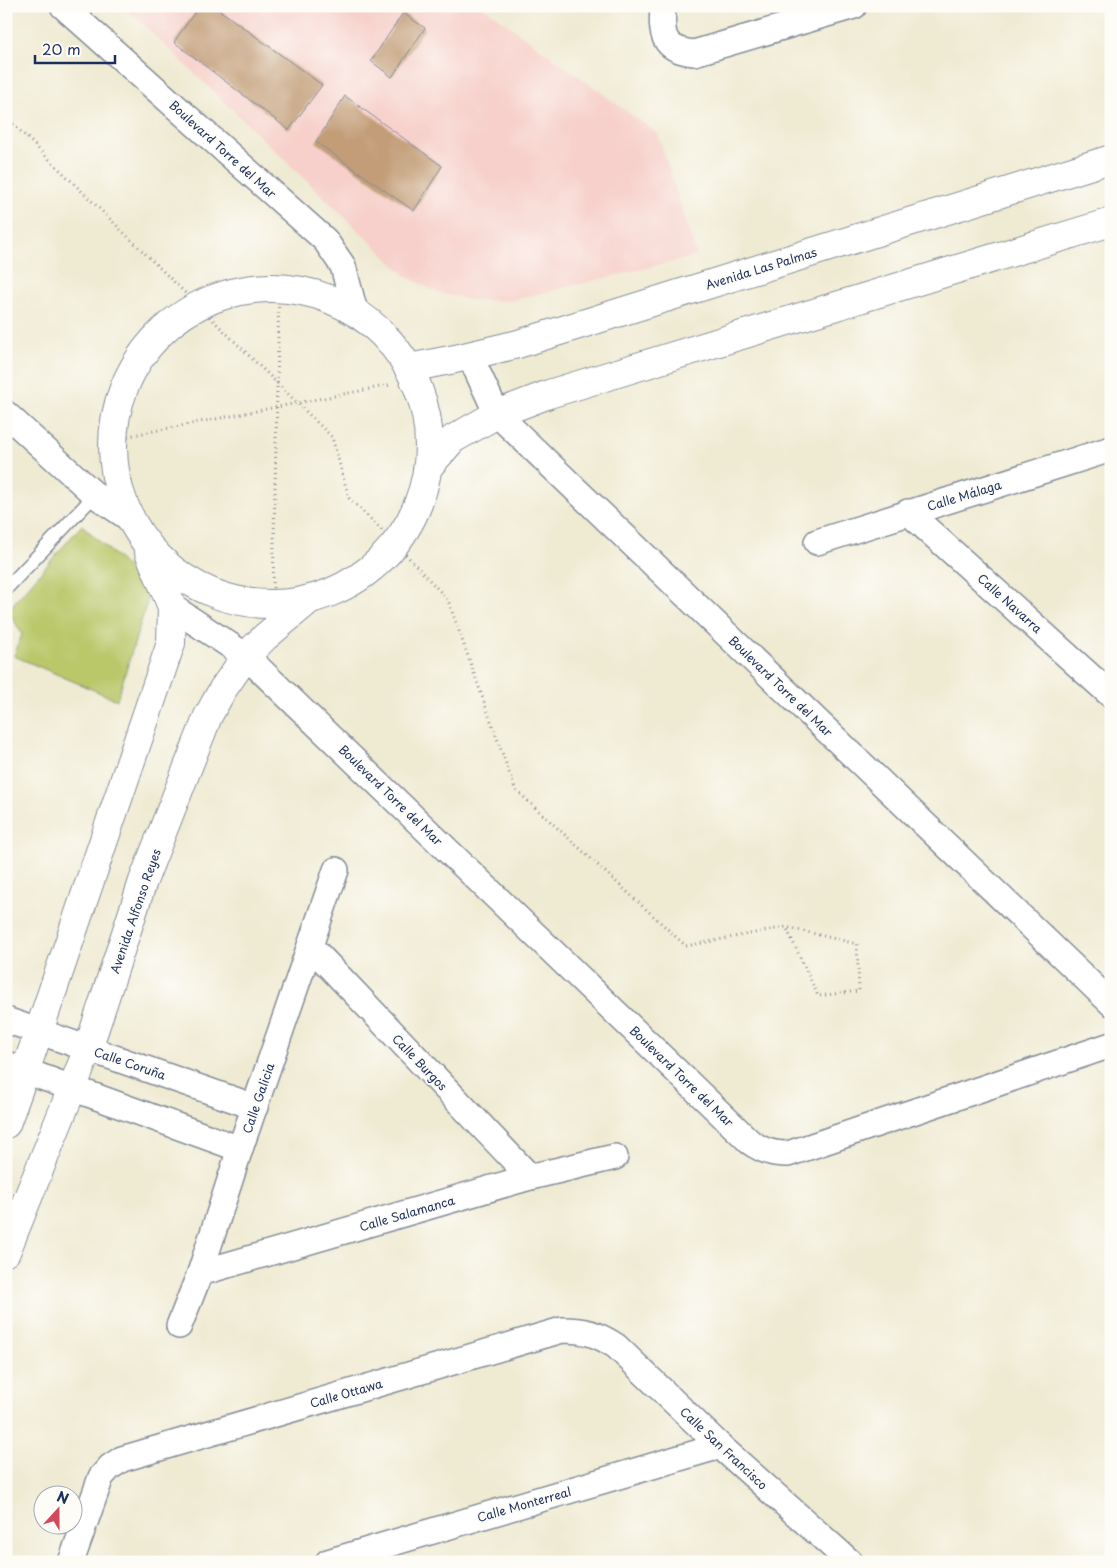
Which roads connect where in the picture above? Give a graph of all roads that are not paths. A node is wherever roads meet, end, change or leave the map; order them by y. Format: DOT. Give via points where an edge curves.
graph roads {
  1 [pos="663,6"];
  2 [pos="854,6"];
  3 [pos="73,10"];
  4 [pos="1111,159"];
  5 [pos="1111,222"];
  6 [pos="355,312"];
  7 [pos="470,356"];
  8 [pos="412,374"];
  9 [pos="6,414"];
  10 [pos="497,414"];
  11 [pos="1111,449"];
  12 [pos="429,466"];
  13 [pos="95,495"];
  14 [pos="908,512"];
  15 [pos="137,530"];
  16 [pos="817,542"];
  17 [pos="6,589"];
  18 [pos="310,599"];
  19 [pos="172,608"];
  20 [pos="246,656"];
  21 [pos="1101,673"];
  22 [pos="1111,695"];
  23 [pos="336,870"];
  24 [pos="310,947"];
  25 [pos="1111,1003"];
  26 [pos="6,1020"];
  27 [pos="39,1032"];
  28 [pos="1111,1045"];
  29 [pos="88,1049"];
  30 [pos="16,1068"];
  31 [pos="72,1088"];
  32 [pos="255,1106"];
  33 [pos="6,1124"];
  34 [pos="240,1149"];
  35 [pos="615,1156"];
  36 [pos="530,1177"];
  37 [pos="6,1252"];
  38 [pos="200,1273"];
  39 [pos="179,1326"];
  40 [pos="597,1334"];
  41 [pos="720,1446"];
  42 [pos="71,1562"];
  43 [pos="328,1562"];
  44 [pos="850,1562"];
  1 -- 2 [label="street" via="661,29 666,39 674,48 694,53"];
  3 -- 6 [label="street, Boulevard Torre del Mar" via="325,240 342,266"];
  4 -- 7 [label="street, Avenida Las Palmas" via="528,341"];
  5 -- 10 [label="street" via="550,394"];
  6 -- 8 [label="street" via="386,336"];
  6 -- 15 [label="street" via="313,293 267,288 222,295 181,315 147,346 124,386 113,430 115,475"];
  7 -- 8 [label="street, Avenida Las Palmas"];
  7 -- 10 [label="street, Boulevard Torre del Mar"];
  8 -- 12 [label="street" via="423,400 430,433"];
  9 -- 13 [label="street"];
  10 -- 12 [label="street" via="453,439"];
  10 -- 25 [label="street, Boulevard Torre del Mar"];
  11 -- 14 [label="street, Calle Málaga"];
  12 -- 18 [label="street" via="416,512 390,552 353,582"];
  13 -- 15 [label="street"];
  13 -- 17 [label="lane"];
  14 -- 16 [label="street, Calle Málaga"];
  14 -- 21 [label="street, Calle Navarra"];
  15 -- 18 [label="street" via="177,573 218,595 264,604"];
  15 -- 19 [label="street"];
  18 -- 20 [label="street, Avenida Alfonso Reyes"];
  19 -- 20 [label="street, Boulevard Torre del Mar"];
  19 -- 27 [label="street" via="171,643"];
  20 -- 28 [label="street, Boulevard Torre del Mar" via="760,1149 788,1154"];
  20 -- 29 [label="street, Avenida Alfonso Reyes" via="208,716 144,881"];
  21 -- 22 [label="street, Calle Navarra"];
  23 -- 24 [label="street, Calle Galicia"];
  24 -- 32 [label="street, Calle Galicia"];
  24 -- 36 [label="street, Calle Burgos"];
  26 -- 27 [label="street, Calle Coruña"];
  27 -- 29 [label="street, Calle Coruña"];
  27 -- 30 [label="street"];
  29 -- 31 [label="street, Avenida Alfonso Reyes"];
  29 -- 32 [label="street, Calle Coruña"];
  30 -- 31 [label="street"];
  30 -- 33 [label="street"];
  31 -- 34 [label="street"];
  31 -- 37 [label="street, Avenida Alfonso Reyes"];
  32 -- 34 [label="street, Calle Galicia"];
  34 -- 38 [label="street, Calle Galicia"];
  35 -- 36 [label="street, Calle Salamanca"];
  36 -- 38 [label="street, Calle Salamanca"];
  38 -- 39 [label="street, Calle Galicia"];
  40 -- 41 [label="street, Calle San Francisco" via="616,1346"];
  40 -- 42 [label="street, Calle Ottawa" via="562,1330 122,1459 101,1477"];
  41 -- 43 [label="street, Calle Monterreal"];
  41 -- 44 [label="street, Calle San Francisco"];
}
